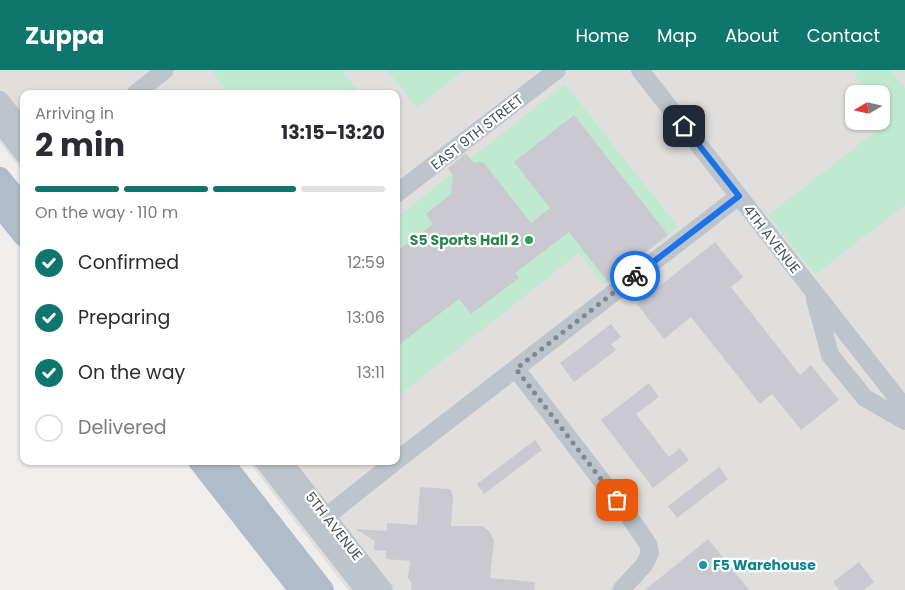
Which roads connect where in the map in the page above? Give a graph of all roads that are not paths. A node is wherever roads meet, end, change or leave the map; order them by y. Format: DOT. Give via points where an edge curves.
graph roads {
  1 [pos="165,70"];
  2 [pos="557,70"];
  3 [pos="640,70"];
  4 [pos="140,90"];
  5 [pos="0,100"];
  6 [pos="0,124"];
  7 [pos="20,125"];
  8 [pos="20,150"];
  9 [pos="0,178"];
  10 [pos="400,191"];
  11 [pos="739,196"];
  12 [pos="20,203"];
  13 [pos="0,206"];
  14 [pos="20,231"];
  15 [pos="813,290"];
  16 [pos="516,369"];
  17 [pos="905,408"];
  18 [pos="905,421"];
  19 [pos="400,458"];
  20 [pos="202,465"];
  21 [pos="225,465"];
  22 [pos="267,465"];
  23 [pos="285,465"];
  24 [pos="391,465"];
  25 [pos="320,521"];
  26 [pos="300,590"];
  27 [pos="323,590"];
  28 [pos="364,590"];
  29 [pos="384,590"];
  30 [pos="621,590"];
  1 -- 4 [label="lane"];
  2 -- 10 [label="lane, EAST 9TH STREET"];
  3 -- 11 [label="lane, 4TH AVENUE"];
  5 -- 7 [label="lane"];
  6 -- 8 [label="lane"];
  9 -- 12 [label="main road"];
  11 -- 15 [label="lane, 4TH AVENUE"];
  11 -- 16 [label="lane"];
  13 -- 14 [label="main road"];
  15 -- 17 [label="lane, 4TH AVENUE"];
  15 -- 18 [label="lane" via="830,355 865,398"];
  16 -- 19 [label="lane"];
  16 -- 30 [label="lane" via="648,544 650,553 644,565"];
  20 -- 26 [label="main road"];
  21 -- 27 [label="main road"];
  22 -- 25 [label="lane, 5TH AVENUE"];
  23 -- 25 [label="lane, 5TH AVENUE"];
  24 -- 25 [label="lane"];
  25 -- 28 [label="lane, 5TH AVENUE"];
  25 -- 29 [label="lane, 5TH AVENUE"];
}
